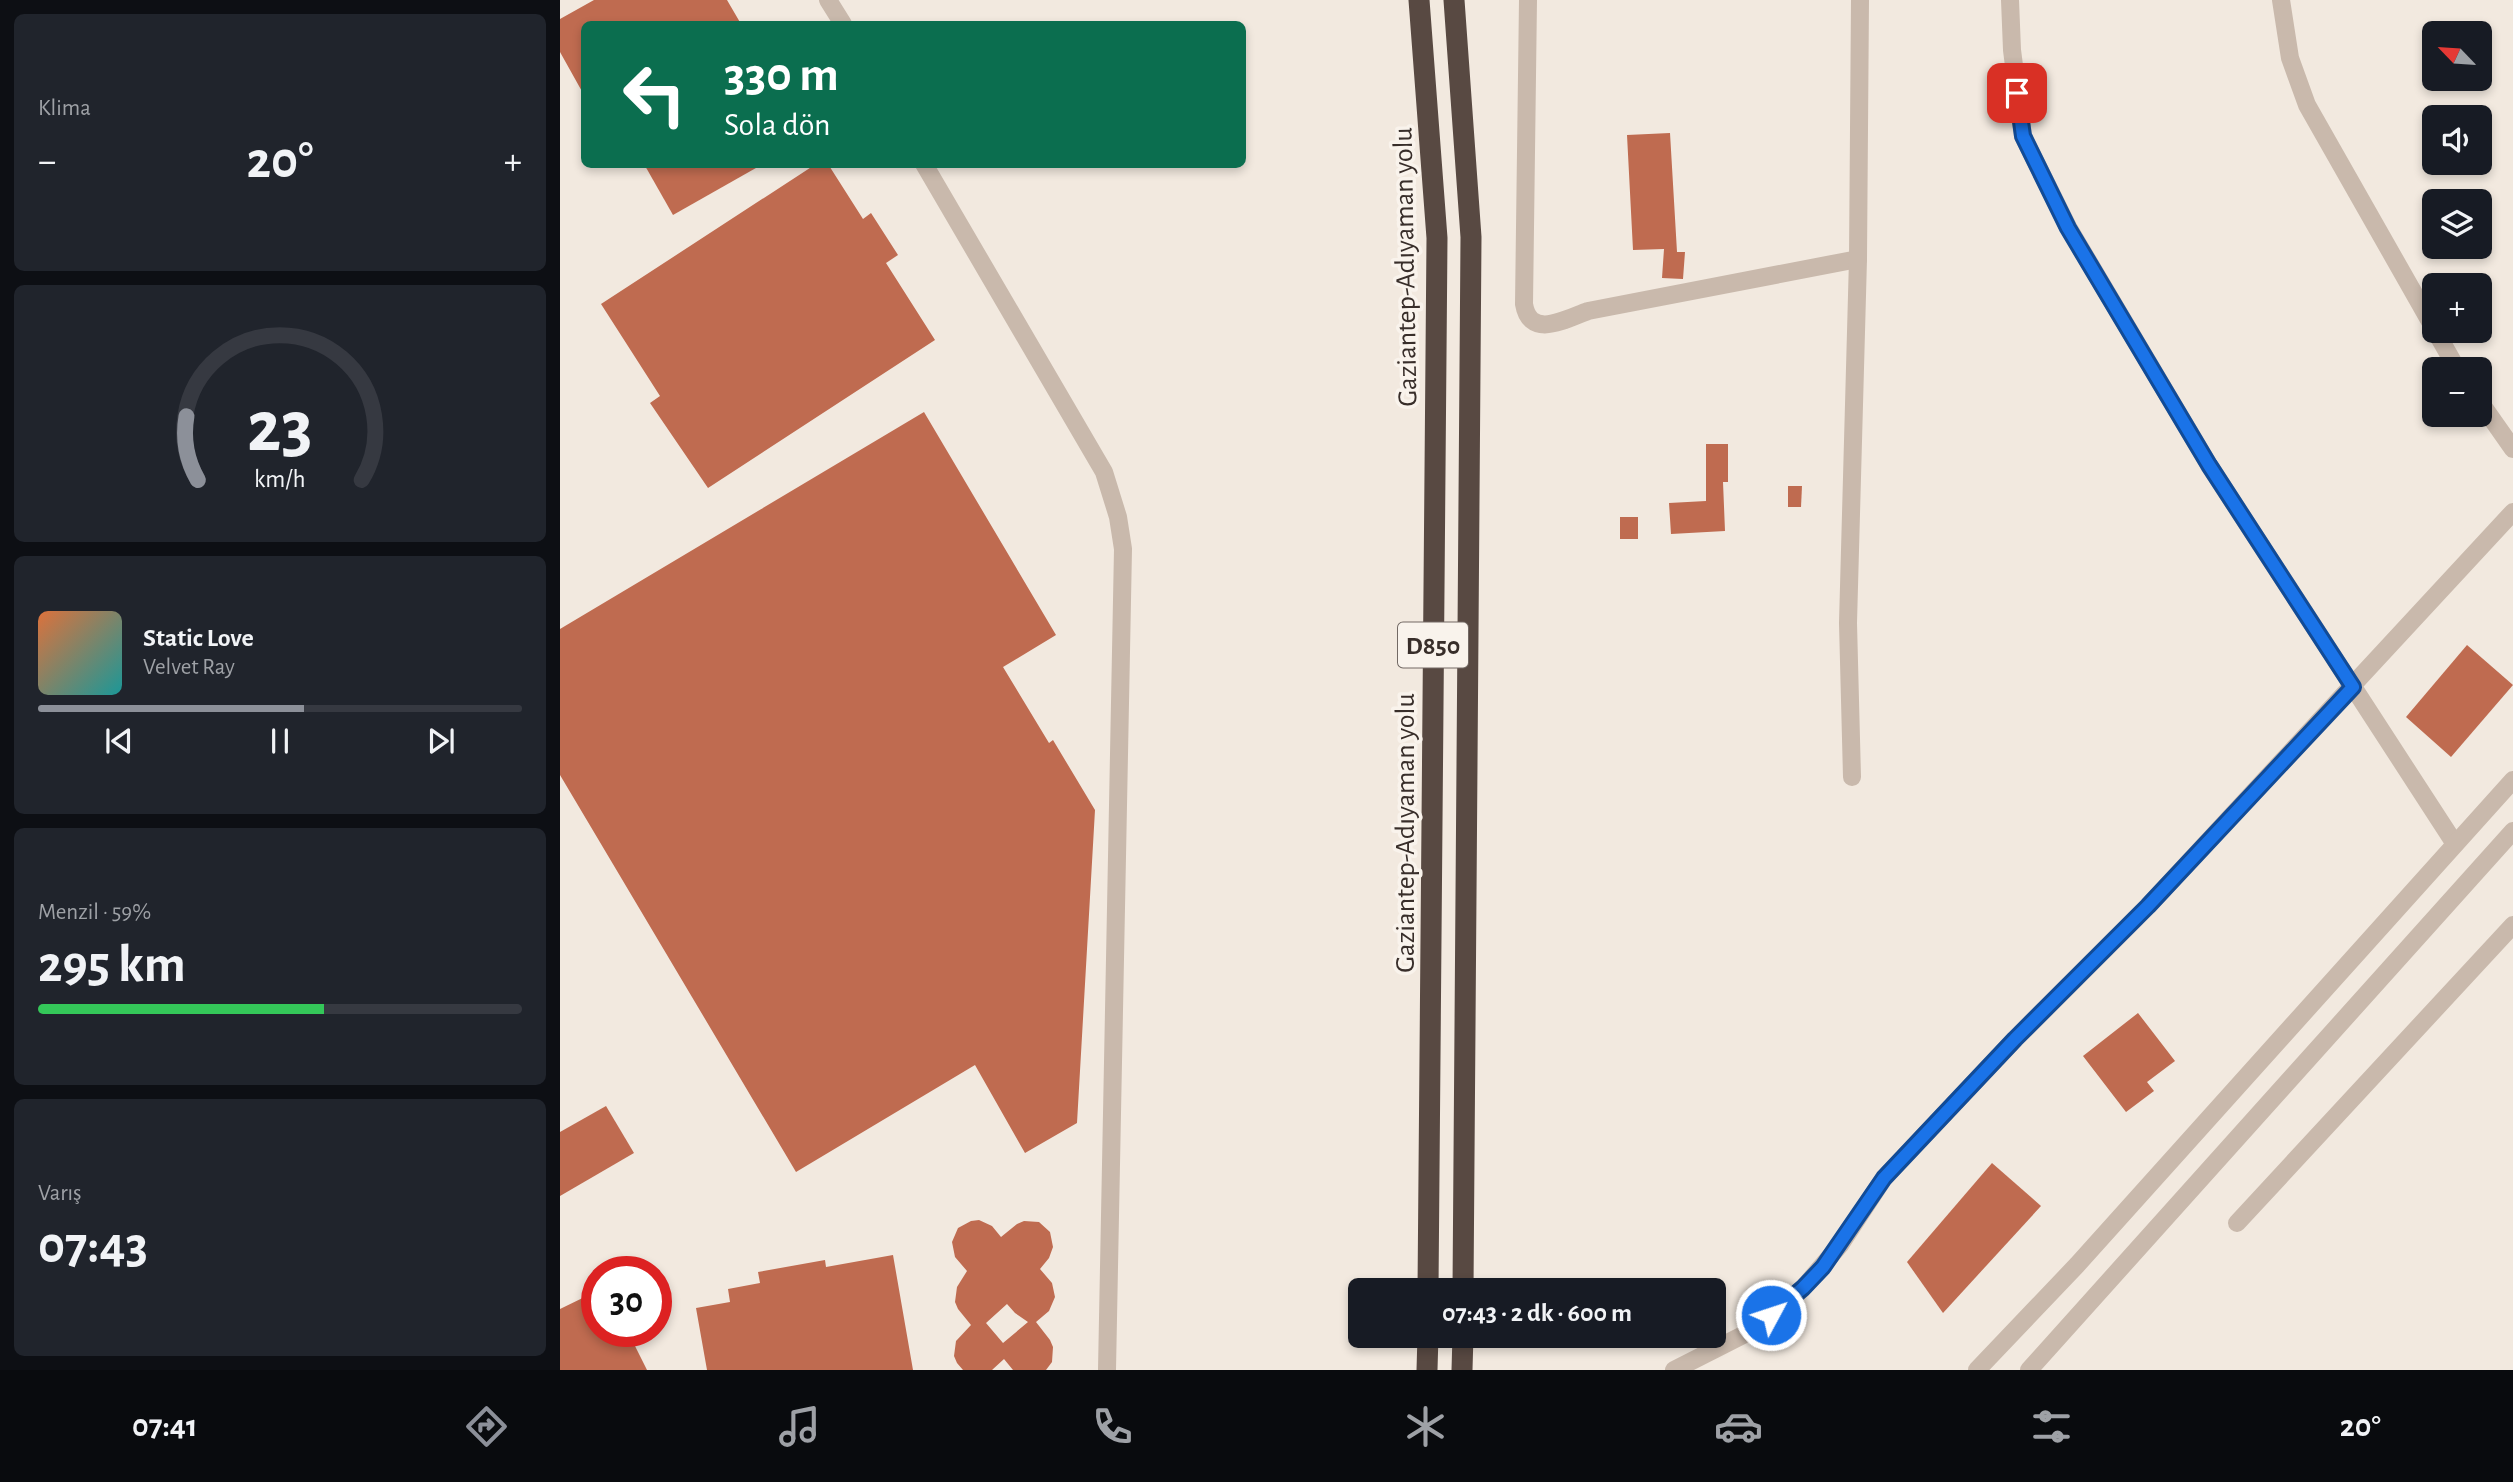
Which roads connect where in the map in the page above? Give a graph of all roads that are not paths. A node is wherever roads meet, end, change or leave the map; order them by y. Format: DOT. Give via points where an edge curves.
graph roads {
  1 [pos="828,0"];
  2 [pos="1419,0"];
  3 [pos="1454,0"];
  4 [pos="1528,0"];
  5 [pos="1860,0"];
  6 [pos="2010,0"];
  7 [pos="2281,0"];
  8 [pos="841,21"];
  9 [pos="926,168"];
  10 [pos="1858,259"];
  11 [pos="2450,357"];
  12 [pos="2492,418"];
  13 [pos="2513,449"];
  14 [pos="2513,512"];
  15 [pos="2353,687"];
  16 [pos="1852,777"];
  17 [pos="2513,780"];
  18 [pos="2513,831"];
  19 [pos="2455,844"];
  20 [pos="2513,925"];
  21 [pos="2237,1223"];
  22 [pos="1428,1278"];
  23 [pos="1463,1278"];
  24 [pos="1428,1348"];
  25 [pos="1462,1348"];
  26 [pos="1107,1370"];
  27 [pos="1427,1370"];
  28 [pos="1462,1370"];
  29 [pos="1674,1370"];
  30 [pos="1978,1370"];
  31 [pos="2029,1370"];
  1 -- 8 [label="street"];
  2 -- 22 [label="highway, Gaziantep-Adıyaman yolu / D850" via="1437,238"];
  3 -- 23 [label="highway, D850" via="1471,237"];
  4 -- 10 [label="street" via="1524,304 1534,323 1552,324 1588,312"];
  5 -- 10 [label="street"];
  6 -- 15 [label="street" via="2023,136 2068,228 2209,465"];
  7 -- 11 [label="street" via="2290,58 2307,105"];
  9 -- 26 [label="street" via="1104,472 1119,527 1122,563"];
  10 -- 16 [label="street" via="1848,622"];
  12 -- 13 [label="street"];
  14 -- 15 [label="street"];
  15 -- 19 [label="street"];
  15 -- 29 [label="street" via="1884,1178 1840,1245 1803,1288 1745,1334"];
  17 -- 19 [label="street"];
  18 -- 31 [label="street"];
  19 -- 30 [label="street"];
  20 -- 21 [label="street"];
  24 -- 27 [label="highway"];
  25 -- 28 [label="highway"];
}
